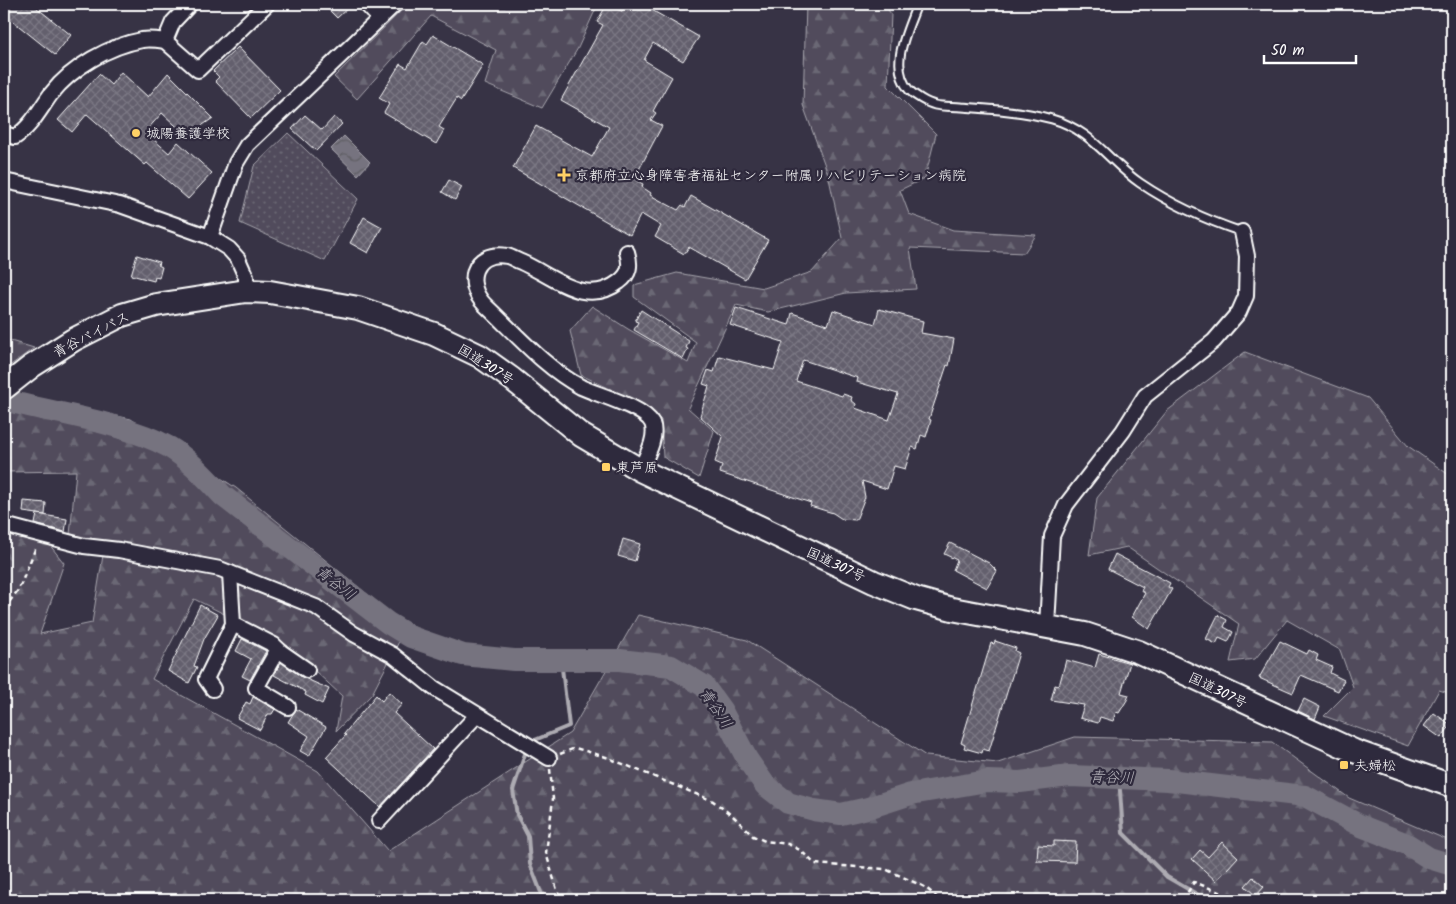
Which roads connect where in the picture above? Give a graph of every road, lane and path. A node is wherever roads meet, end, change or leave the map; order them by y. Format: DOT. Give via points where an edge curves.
graph roads {
  1 [pos="190,4"];
  2 [pos="268,4"];
  3 [pos="366,4"];
  4 [pos="395,4"];
  5 [pos="916,4"];
  6 [pos="380,18"];
  7 [pos="165,40"];
  8 [pos="4,134"];
  9 [pos="4,181"];
  10 [pos="1242,232"];
  11 [pos="210,238"];
  12 [pos="627,252"];
  13 [pos="246,292"];
  14 [pos="4,388"];
  15 [pos="640,470"];
  16 [pos="4,525"];
  17 [pos="42,534"];
  18 [pos="230,573"];
  19 [pos="4,609"];
  20 [pos="233,624"];
  21 [pos="1047,626"];
  22 [pos="278,649"];
  23 [pos="307,670"];
  24 [pos="213,689"];
  25 [pos="288,707"];
  26 [pos="477,715"];
  27 [pos="549,758"];
  28 [pos="1452,786"];
  29 [pos="379,821"];
  30 [pos="560,900"];
  31 [pos="940,900"];
  32 [pos="1183,900"];
  33 [pos="1240,900"];
  1 -- 7 [label="street" via="173,22"];
  2 -- 7 [label="street" via="198,70"];
  3 -- 6 [label="street"];
  4 -- 6 [label="street"];
  5 -- 10 [label="lane" via="902,44 900,66 902,79 919,98 934,105 1026,114 1076,128 1138,182 1179,206"];
  6 -- 11 [label="street" via="247,145 236,163"];
  7 -- 8 [label="street" via="142,40 101,54 53,92 26,130 15,137"];
  9 -- 11 [label="street" via="120,205"];
  10 -- 21 [label="street" via="1247,256 1246,296 1239,312 1214,341 1145,396 1123,431 1066,505 1052,536"];
  11 -- 13 [label="street" via="229,249 238,259 246,277"];
  12 -- 15 [label="street" via="629,271 623,279 595,293 574,290 506,256 489,257 480,263 473,273 472,284 476,296 559,373 580,386 644,413 652,424 653,437"];
  13 -- 14 [label="highway, 青谷バイパス" via="156,305 122,315 74,340"];
  13 -- 15 [label="highway, 国道307号" via="270,292 358,308 434,334 480,356 581,435"];
  15 -- 21 [label="highway, 国道307号" via="916,599 952,609"];
  16 -- 17 [label="street"];
  17 -- 18 [label="street" via="84,546 189,562"];
  17 -- 19 [label="path" via="19,589"];
  18 -- 20 [label="street"];
  18 -- 26 [label="street" via="316,608 393,655 434,688"];
  20 -- 22 [label="street"];
  20 -- 24 [label="street" via="206,679"];
  21 -- 28 [label="highway, 国道307号" via="1085,634 1139,652 1354,752"];
  22 -- 23 [label="street"];
  22 -- 25 [label="street" via="256,688"];
  26 -- 27 [label="street"];
  26 -- 29 [label="street"];
  27 -- 30 [label="path" via="553,799 546,853"];
  27 -- 31 [label="path" via="575,748 606,758 713,801 754,836 788,844 815,864 885,869 924,887"];
  32 -- 33 [label="path" via="1194,882"];
}
